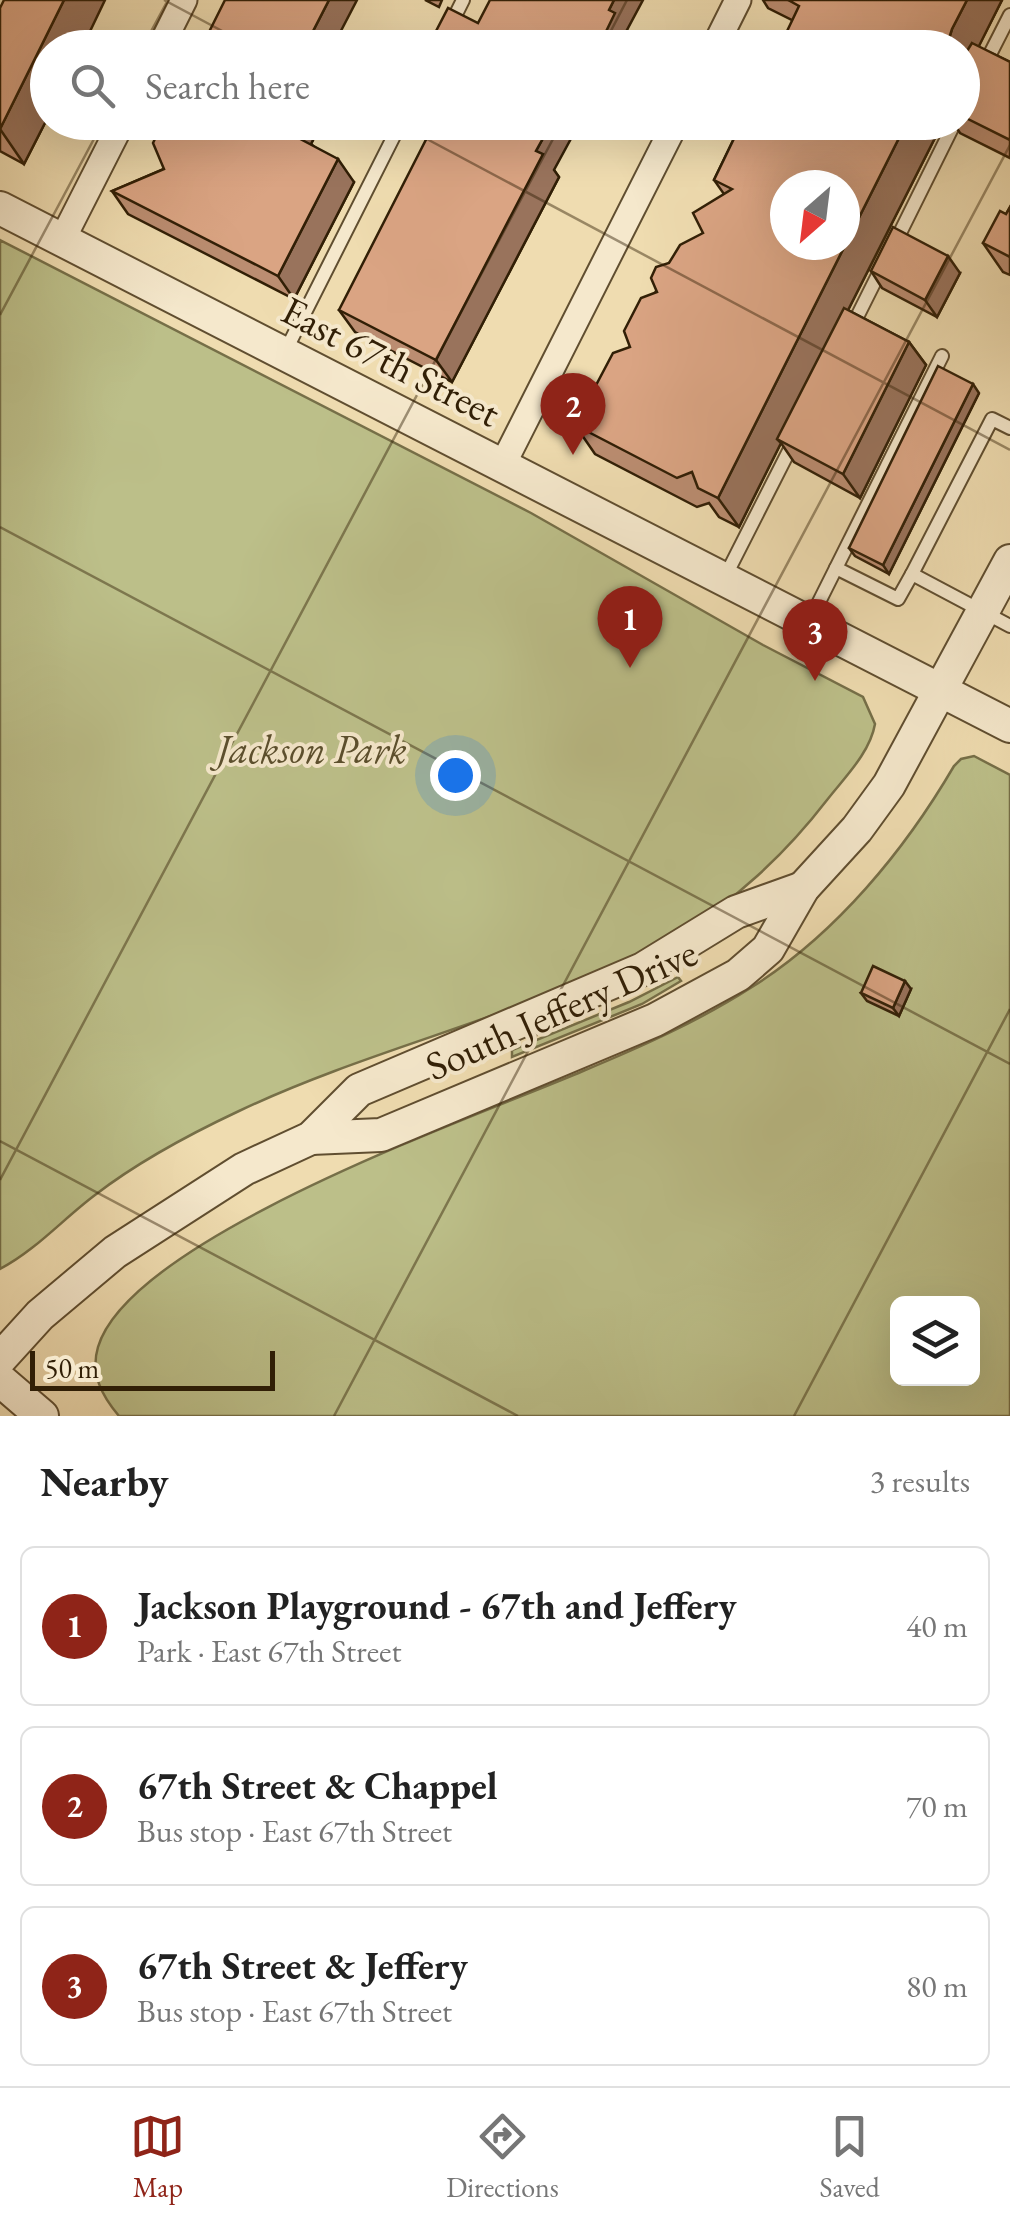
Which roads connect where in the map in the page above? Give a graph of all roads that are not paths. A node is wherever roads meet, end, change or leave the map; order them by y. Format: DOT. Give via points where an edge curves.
graph roads {
  1 [pos="184,0"];
  2 [pos="463,0"];
  3 [pos="738,0"];
  4 [pos="1010,15"];
  5 [pos="169,30"];
  6 [pos="448,30"];
  7 [pos="723,30"];
  8 [pos="980,73"];
  9 [pos="113,140"];
  10 [pos="392,140"];
  11 [pos="667,140"];
  12 [pos="947,140"];
  13 [pos="0,208"];
  14 [pos="62,240"];
  15 [pos="843,345"];
  16 [pos="284,354"];
  17 [pos="942,356"];
  18 [pos="1010,428"];
  19 [pos="798,433"];
  20 [pos="502,466"];
  21 [pos="1010,561"];
  22 [pos="836,568"];
  23 [pos="912,574"];
  24 [pos="724,579"];
  25 [pos="996,619"];
  26 [pos="808,622"];
  27 [pos="941,690"];
  28 [pos="1010,726"];
  29 [pos="803,888"];
  30 [pos="311,1138"];
  31 [pos="0,1359"];
  32 [pos="0,1380"];
  33 [pos="42,1416"];
  1 -- 5 [label="street"];
  2 -- 6 [label="lane"];
  3 -- 7 [label="street"];
  4 -- 8 [label="lane"];
  9 -- 14 [label="street"];
  10 -- 16 [label="lane"];
  11 -- 20 [label="street"];
  12 -- 15 [label="lane"];
  13 -- 14 [label="street, East 67th Street"];
  14 -- 16 [label="street, East 67th Street"];
  16 -- 20 [label="street, East 67th Street"];
  17 -- 22 [label="lane"];
  18 -- 23 [label="lane" via="992,419"];
  19 -- 24 [label="lane"];
  20 -- 24 [label="street, East 67th Street"];
  21 -- 25 [label="street, South Jeffery Drive"];
  22 -- 23 [label="lane" via="898,599"];
  22 -- 26 [label="lane"];
  23 -- 25 [label="lane"];
  24 -- 26 [label="street, East 67th Street"];
  25 -- 27 [label="street, South Jeffery Drive"];
  26 -- 27 [label="street, East 67th Street"];
  27 -- 28 [label="street, East 67th Street"];
  27 -- 29 [label="street, South Jeffery Drive" via="889,785"];
  29 -- 30 [label="street, South Jeffery Drive" via="736,912 643,969 359,1090"];
  29 -- 30 [label="street, South Jeffery Drive" via="768,949 690,1003 381,1136"];
  30 -- 31 [label="street, South Jeffery Drive" via="244,1170 115,1252"];
  32 -- 33 [label="street"];
}
